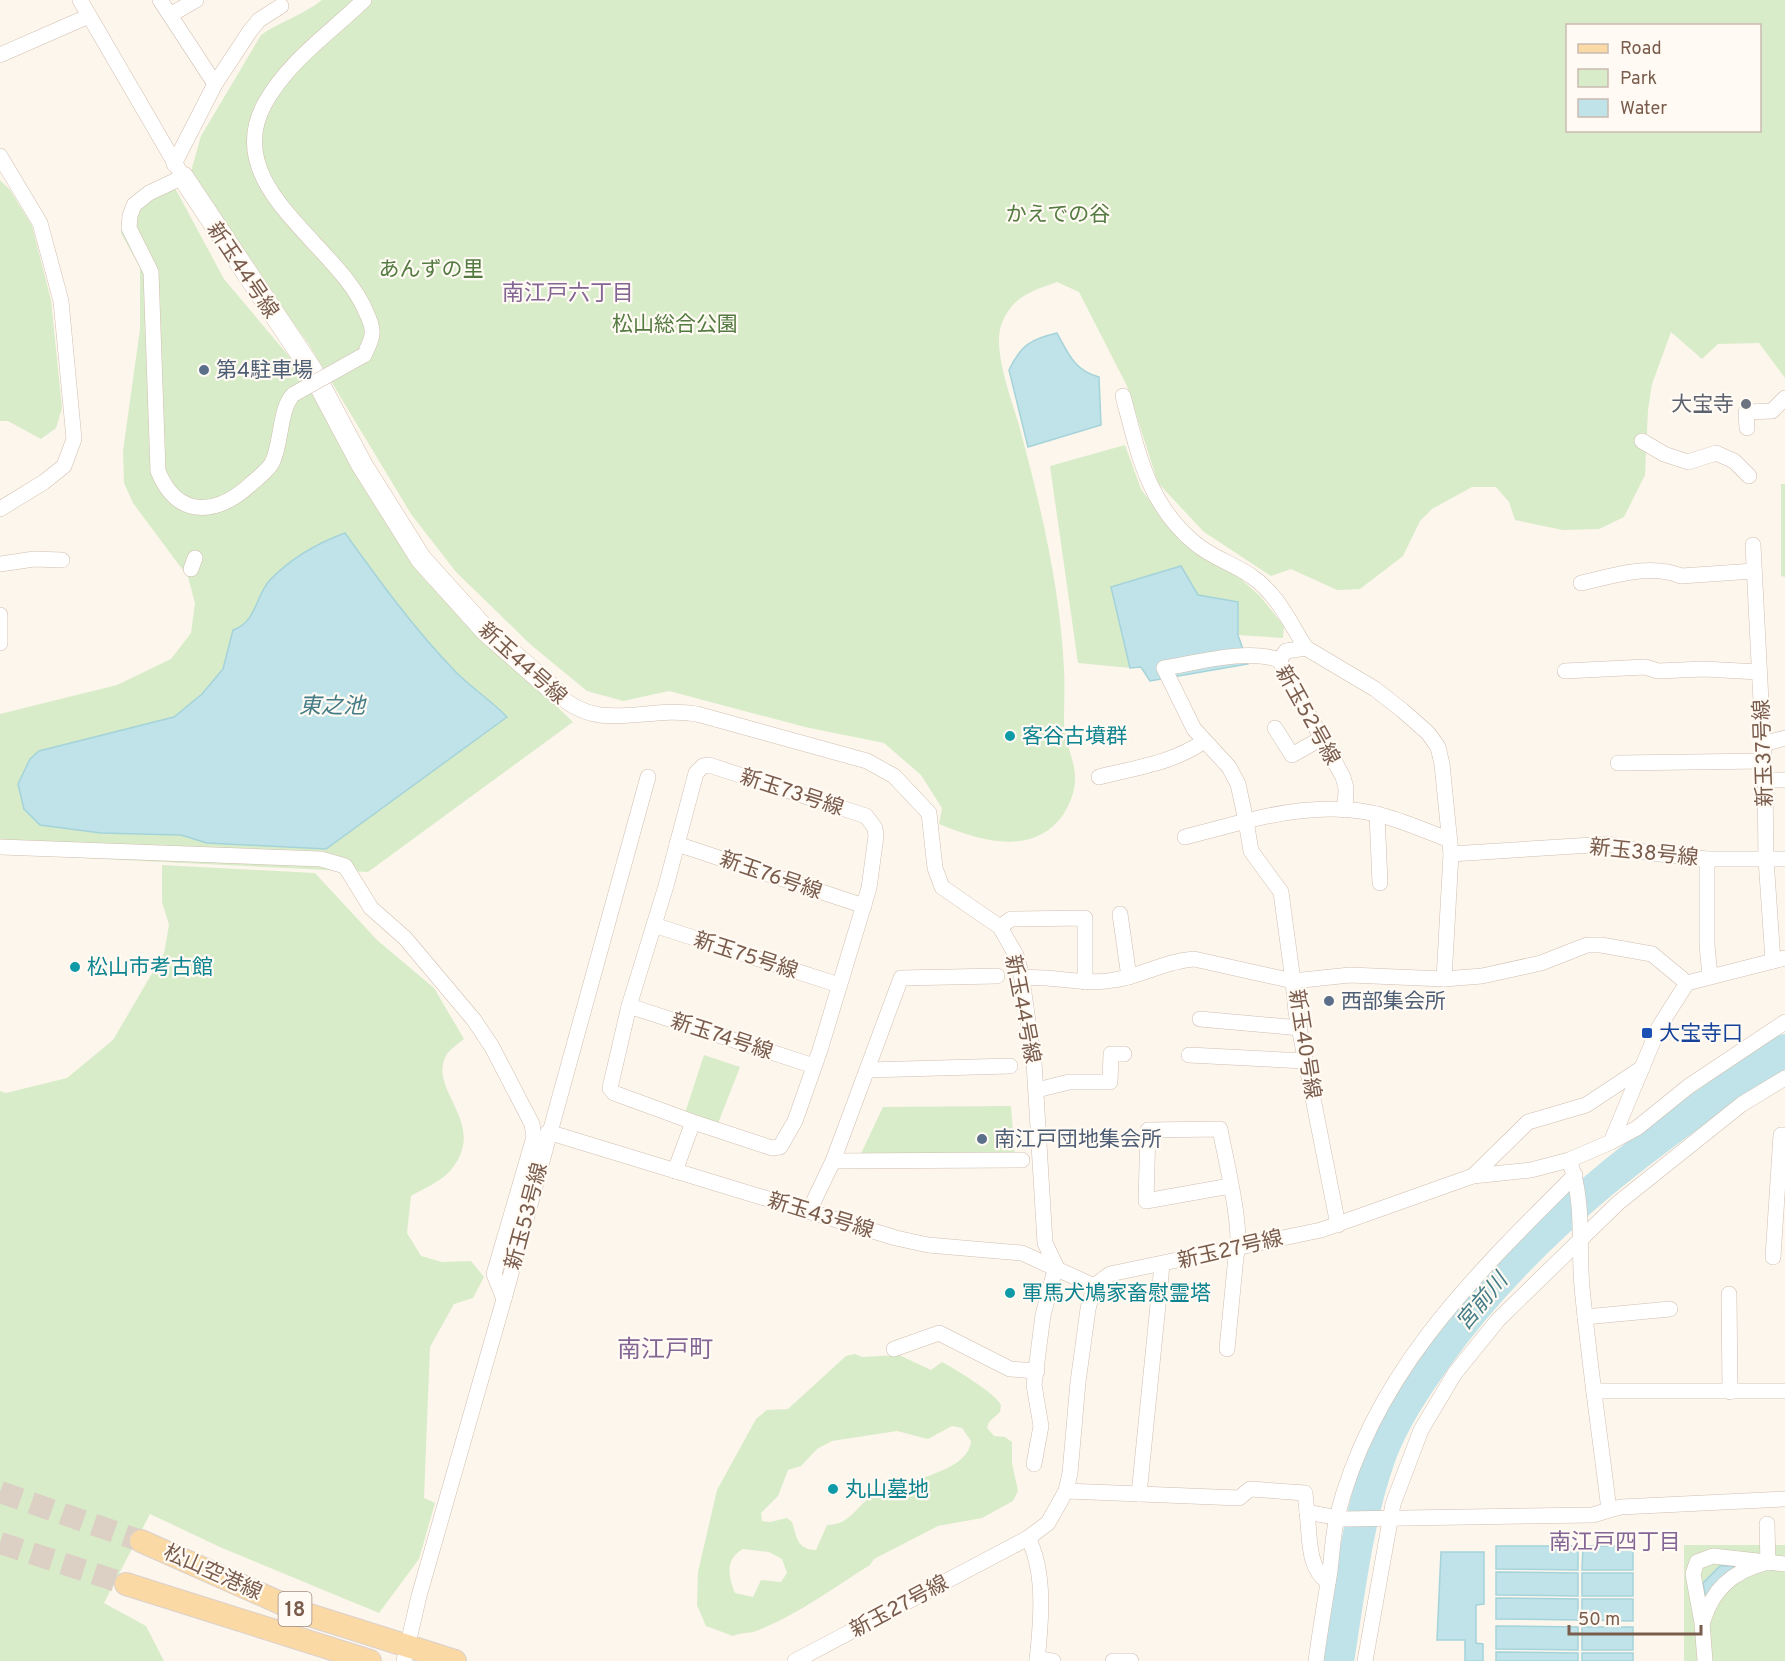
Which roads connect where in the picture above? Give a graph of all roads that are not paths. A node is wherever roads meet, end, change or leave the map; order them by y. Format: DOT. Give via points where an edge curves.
graph roads {
  1 [pos="80,0"];
  2 [pos="160,0"];
  3 [pos="196,0"];
  4 [pos="364,0"];
  5 [pos="281,6"];
  6 [pos="170,15"];
  7 [pos="89,16"];
  8 [pos="0,55"];
  9 [pos="215,84"];
  10 [pos="0,156"];
  11 [pos="178,170"];
  12 [pos="334,378"];
  13 [pos="300,394"];
  14 [pos="1123,396"];
  15 [pos="1785,399"];
  16 [pos="1747,428"];
  17 [pos="1642,441"];
  18 [pos="1749,476"];
  19 [pos="0,509"];
  20 [pos="1753,545"];
  21 [pos="62,560"];
  22 [pos="0,564"];
  23 [pos="1754,571"];
  24 [pos="1581,583"];
  25 [pos="0,615"];
  26 [pos="0,643"];
  27 [pos="1306,648"];
  28 [pos="1279,660"];
  29 [pos="1565,671"];
  30 [pos="1759,672"];
  31 [pos="559,695"];
  32 [pos="1275,728"];
  33 [pos="1322,738"];
  34 [pos="1785,738"];
  35 [pos="1204,741"];
  36 [pos="1763,744"];
  37 [pos="1764,761"];
  38 [pos="1618,763"];
  39 [pos="648,777"];
  40 [pos="1099,777"];
  41 [pos="1765,780"];
  42 [pos="1785,780"];
  43 [pos="1345,810"];
  44 [pos="1377,814"];
  45 [pos="1246,821"];
  46 [pos="1185,837"];
  47 [pos="677,844"];
  48 [pos="0,847"];
  49 [pos="1450,847"];
  50 [pos="1707,859"];
  51 [pos="1766,859"];
  52 [pos="1785,859"];
  53 [pos="1380,883"];
  54 [pos="864,906"];
  55 [pos="1120,914"];
  56 [pos="654,925"];
  57 [pos="1000,927"];
  58 [pos="1779,959"];
  59 [pos="997,976"];
  60 [pos="1710,976"];
  61 [pos="1130,977"];
  62 [pos="1022,978"];
  63 [pos="1444,979"];
  64 [pos="1293,981"];
  65 [pos="1085,982"];
  66 [pos="1687,983"];
  67 [pos="839,985"];
  68 [pos="629,1006"];
  69 [pos="1200,1019"];
  70 [pos="1785,1022"];
  71 [pos="1300,1028"];
  72 [pos="1124,1054"];
  73 [pos="1189,1055"];
  74 [pos="1306,1061"];
  75 [pos="814,1066"];
  76 [pos="1010,1066"];
  77 [pos="1642,1068"];
  78 [pos="868,1070"];
  79 [pos="1785,1078"];
  80 [pos="1037,1090"];
  81 [pos="693,1122"];
  82 [pos="548,1132"];
  83 [pos="1785,1135"];
  84 [pos="1611,1142"];
  85 [pos="1023,1160"];
  86 [pos="1569,1160"];
  87 [pos="833,1161"];
  88 [pos="675,1171"];
  89 [pos="1575,1175"];
  90 [pos="1473,1176"];
  91 [pos="1230,1186"];
  92 [pos="809,1211"];
  93 [pos="1338,1225"];
  94 [pos="1780,1227"];
  95 [pos="1582,1228"];
  96 [pos="1240,1246"];
  97 [pos="1773,1257"];
  98 [pos="1162,1265"];
  99 [pos="1056,1266"];
  100 [pos="1094,1286"];
  101 [pos="1729,1294"];
  102 [pos="504,1299"];
  103 [pos="1670,1309"];
  104 [pos="1585,1317"];
  105 [pos="894,1349"];
  106 [pos="1227,1349"];
  107 [pos="1037,1371"];
  108 [pos="1594,1391"];
  109 [pos="1785,1391"];
  110 [pos="1730,1392"];
  111 [pos="1034,1464"];
  112 [pos="1066,1491"];
  113 [pos="1139,1494"];
  114 [pos="1785,1499"];
  115 [pos="1609,1510"];
  116 [pos="1307,1512"];
  117 [pos="1341,1518"];
  118 [pos="1384,1519"];
  119 [pos="1767,1524"];
  120 [pos="1028,1538"];
  121 [pos="141,1541"];
  122 [pos="1766,1563"];
  123 [pos="1785,1564"];
  124 [pos="1328,1582"];
  125 [pos="126,1584"];
  126 [pos="1702,1623"];
  127 [pos="406,1654"];
  128 [pos="339,1656"];
  129 [pos="1042,1660"];
  130 [pos="370,1661"];
  131 [pos="455,1661"];
  132 [pos="795,1661"];
  133 [pos="1113,1661"];
  134 [pos="1131,1661"];
  135 [pos="1316,1661"];
  136 [pos="1365,1661"];
  137 [pos="1705,1661"];
  1 -- 7 [label="street, 新玉44号線"];
  2 -- 6 [label="street"];
  3 -- 6 [label="street"];
  4 -- 13 [label="street, bridge" via="285,75 264,106 254,140 258,165 275,197 362,301 372,334 364,355"];
  5 -- 9 [label="street" via="259,20"];
  6 -- 9 [label="street"];
  7 -- 8 [label="street"];
  7 -- 11 [label="street, 新玉44号線"];
  9 -- 11 [label="street"];
  10 -- 19 [label="street" via="40,223 61,301 74,439 64,465"];
  11 -- 13 [label="street" via="134,205 129,228 151,272 158,471 164,485 176,500 196,508 211,508 245,490 271,465 287,405"];
  11 -- 31 [label="street, 新玉44号線" via="311,369 363,465 421,559 486,631"];
  12 -- 13 [label="street"];
  14 -- 27 [label="street" via="1145,475 1173,519 1195,544 1252,576 1267,590"];
  15 -- 16 [label="street" via="1772,411 1746,412"];
  17 -- 18 [label="street" via="1688,462 1716,453 1734,461"];
  20 -- 23 [label="street, 新玉37号線"];
  21 -- 22 [label="street"];
  23 -- 24 [label="street" via="1681,576 1645,571"];
  23 -- 30 [label="street, 新玉37号線"];
  25 -- 26 [label="street"];
  27 -- 28 [label="street" via="1286,651"];
  27 -- 49 [label="street" via="1375,689 1428,733 1438,747 1442,764"];
  28 -- 33 [label="street, 新玉52号線"];
  28 -- 35 [label="street, 新玉52号線" via="1268,656 1238,657 1164,668 1177,698"];
  29 -- 30 [label="street" via="1645,668"];
  30 -- 36 [label="street, 新玉37号線"];
  31 -- 57 [label="street, 新玉44号線" via="582,713 610,716 679,711 867,761 894,776 935,816 935,868 942,888"];
  32 -- 33 [label="street" via="1292,755"];
  33 -- 43 [label="street, 新玉52号線" via="1343,777"];
  34 -- 36 [label="street"];
  35 -- 40 [label="street" via="1164,760"];
  35 -- 45 [label="street, 新玉52号線" via="1229,767 1238,784"];
  36 -- 37 [label="street, 新玉37号線"];
  37 -- 38 [label="street"];
  37 -- 41 [label="street, 新玉37号線"];
  39 -- 82 [label="street, 新玉53号線"];
  41 -- 42 [label="street"];
  41 -- 51 [label="street, 新玉37号線"];
  43 -- 44 [label="street"];
  43 -- 45 [label="street"];
  44 -- 49 [label="street"];
  44 -- 53 [label="street"];
  45 -- 46 [label="street"];
  45 -- 64 [label="street, 新玉52号線" via="1251,851 1281,892"];
  47 -- 54 [label="street, 新玉76号線"];
  47 -- 54 [label="street, 新玉73号線" via="696,773 709,765 866,816 875,828 876,844"];
  47 -- 56 [label="street, 新玉73号線"];
  48 -- 102 [label="street" via="321,859 345,866 371,908 405,938 474,1020 532,1124 534,1137 494,1274"];
  49 -- 50 [label="street, 新玉38号線" via="1608,844"];
  49 -- 63 [label="street"];
  50 -- 51 [label="street, 新玉38号線"];
  50 -- 60 [label="street"];
  51 -- 52 [label="street, 新玉38号線"];
  51 -- 58 [label="street, 新玉37号線"];
  54 -- 67 [label="street, 新玉73号線"];
  55 -- 61 [label="street"];
  56 -- 67 [label="street, 新玉75号線"];
  56 -- 68 [label="street, 新玉73号線"];
  57 -- 62 [label="street, 新玉44号線" via="1016,955"];
  57 -- 65 [label="street" via="1011,919 1084,918"];
  58 -- 60 [label="street"];
  59 -- 78 [label="street" via="901,978"];
  60 -- 66 [label="street"];
  61 -- 64 [label="street" via="1178,960 1194,959"];
  61 -- 65 [label="street"];
  62 -- 65 [label="street" via="1046,976"];
  62 -- 80 [label="street, 新玉44号線"];
  63 -- 64 [label="street, 新玉40号線" via="1350,975"];
  63 -- 66 [label="street, 新玉40号線" via="1527,967 1587,945 1601,945 1652,954"];
  64 -- 71 [label="street, 新玉40号線"];
  66 -- 77 [label="street" via="1659,1027"];
  67 -- 75 [label="street, 新玉73号線"];
  68 -- 75 [label="street, 新玉74号線"];
  68 -- 81 [label="street, 新玉73号線" via="610,1088 614,1093"];
  69 -- 71 [label="street"];
  70 -- 84 [label="street, 新玉27号線" via="1689,1086 1637,1128"];
  71 -- 74 [label="street, 新玉40号線"];
  72 -- 80 [label="street" via="1111,1054 1110,1082 1069,1082"];
  73 -- 74 [label="street"];
  74 -- 93 [label="street, 新玉40号線"];
  75 -- 81 [label="street, 新玉73号線" via="795,1121 780,1147 772,1148"];
  76 -- 78 [label="street"];
  77 -- 84 [label="street"];
  77 -- 90 [label="street" via="1586,1105 1528,1122"];
  78 -- 87 [label="street"];
  79 -- 95 [label="street" via="1742,1104"];
  80 -- 99 [label="street, 新玉44号線" via="1046,1243"];
  81 -- 88 [label="street"];
  82 -- 88 [label="street, 新玉43号線"];
  82 -- 102 [label="street, 新玉53号線"];
  83 -- 94 [label="street" via="1781,1135"];
  84 -- 86 [label="street, 新玉27号線"];
  85 -- 87 [label="street"];
  86 -- 89 [label="street"];
  86 -- 90 [label="street, 新玉27号線" via="1531,1170"];
  87 -- 92 [label="street"];
  88 -- 92 [label="street, 新玉43号線"];
  89 -- 95 [label="street"];
  89 -- 117 [label="street" via="1454,1300 1395,1379 1369,1431"];
  90 -- 93 [label="street, 新玉27号線"];
  91 -- 91 [label="street" via="1220,1129 1148,1130 1146,1202"];
  91 -- 96 [label="street"];
  92 -- 99 [label="street, 新玉43号線" via="928,1245 1022,1253"];
  93 -- 96 [label="street, 新玉27号線"];
  94 -- 97 [label="street"];
  95 -- 104 [label="street"];
  95 -- 118 [label="street" via="1455,1373 1414,1448"];
  96 -- 98 [label="street, 新玉27号線"];
  96 -- 106 [label="street"];
  98 -- 100 [label="street, 新玉27号線" via="1110,1274"];
  98 -- 113 [label="street"];
  99 -- 100 [label="street, 新玉43号線"];
  99 -- 107 [label="street" via="1042,1315"];
  100 -- 112 [label="street, 新玉27号線"];
  101 -- 110 [label="street"];
  102 -- 127 [label="street, 新玉53号線"];
  103 -- 104 [label="street"];
  104 -- 108 [label="street"];
  105 -- 107 [label="street" via="939,1333 1010,1369"];
  107 -- 111 [label="street" via="1035,1397 1041,1426"];
  108 -- 110 [label="street"];
  108 -- 115 [label="street"];
  109 -- 110 [label="street"];
  112 -- 113 [label="street"];
  112 -- 120 [label="street, 新玉27号線" via="1048,1523"];
  113 -- 116 [label="street" via="1239,1498 1250,1489 1305,1493"];
  114 -- 115 [label="street"];
  115 -- 118 [label="street" via="1593,1515"];
  116 -- 117 [label="street"];
  116 -- 124 [label="street" via="1314,1564 1321,1578"];
  117 -- 118 [label="street"];
  117 -- 124 [label="street"];
  118 -- 136 [label="street"];
  119 -- 122 [label="street"];
  120 -- 129 [label="street" via="1038,1571"];
  120 -- 132 [label="street, 新玉27号線"];
  121 -- 127 [label="main road, 松山空港線 / 18"];
  122 -- 123 [label="street"];
  122 -- 126 [label="street" via="1729,1579 1712,1599"];
  122 -- 126 [label="street" via="1713,1556 1697,1562 1693,1577"];
  124 -- 135 [label="street"];
  125 -- 128 [label="main road, 松山空港線 / 18"];
  126 -- 137 [label="street"];
  127 -- 131 [label="main road, 松山空港線 / 18"];
  128 -- 130 [label="main road, 松山空港線 / 18"];
  133 -- 134 [label="street"];
}
